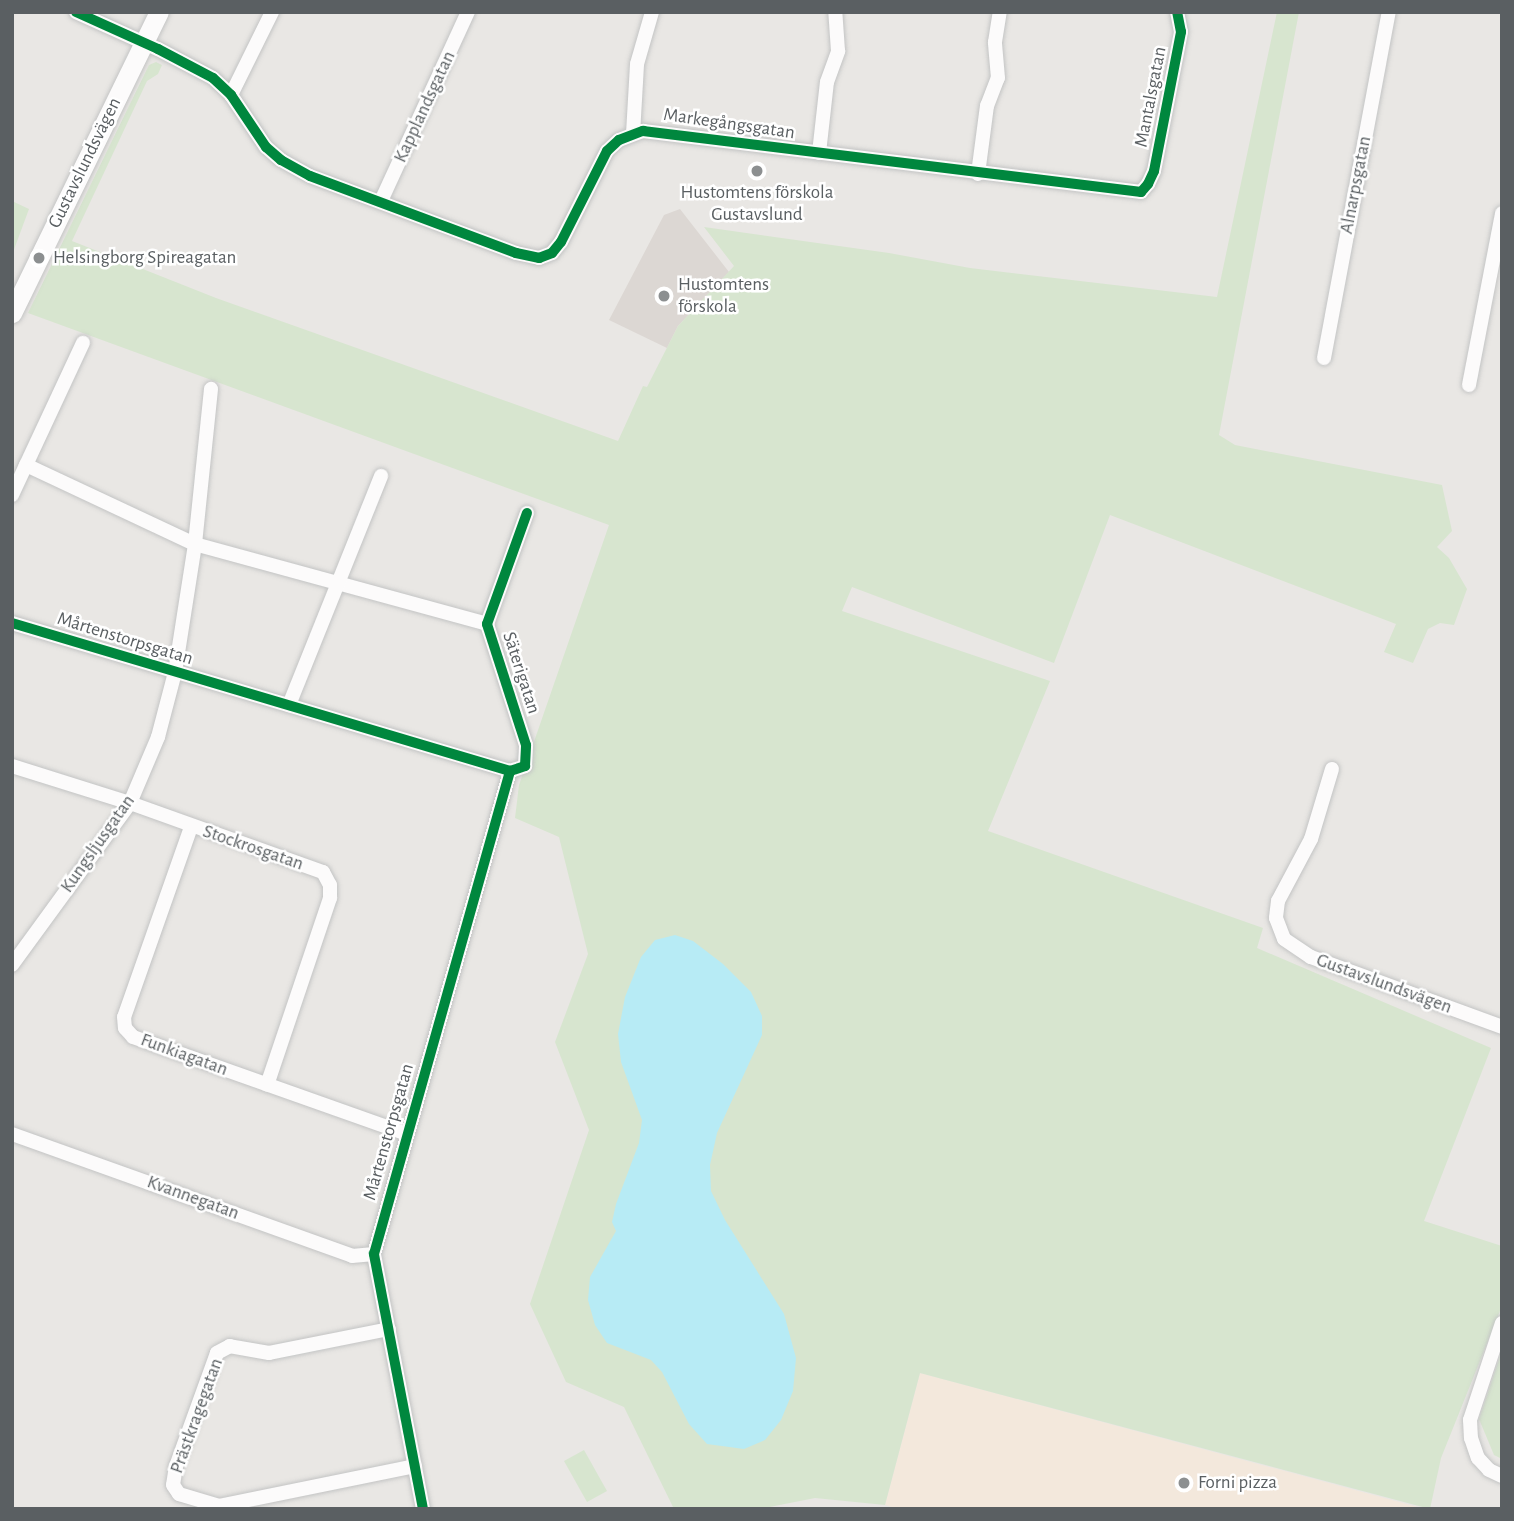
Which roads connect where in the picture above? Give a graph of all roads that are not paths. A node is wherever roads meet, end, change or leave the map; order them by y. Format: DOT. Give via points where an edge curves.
graph roads {
  1 [pos="76,12"];
  2 [pos="159,12"];
  3 [pos="272,12"];
  4 [pos="468,12"];
  5 [pos="652,12"];
  6 [pos="835,12"];
  7 [pos="1000,12"];
  8 [pos="1177,12"];
  9 [pos="1389,12"];
  10 [pos="144,43"];
  11 [pos="231,95"];
  12 [pos="633,134"];
  13 [pos="820,153"];
  14 [pos="978,174"];
  15 [pos="1146,188"];
  16 [pos="381,201"];
  17 [pos="1502,213"];
  18 [pos="12,313"];
  19 [pos="83,343"];
  20 [pos="1324,358"];
  21 [pos="1469,385"];
  22 [pos="211,389"];
  23 [pos="26,465"];
  24 [pos="382,476"];
  25 [pos="12,495"];
  26 [pos="527,513"];
  27 [pos="195,544"];
  28 [pos="338,584"];
  29 [pos="12,624"];
  30 [pos="486,624"];
  31 [pos="175,672"];
  32 [pos="289,705"];
  33 [pos="12,766"];
  34 [pos="1332,769"];
  35 [pos="510,771"];
  36 [pos="130,803"];
  37 [pos="191,827"];
  38 [pos="12,965"];
  39 [pos="1502,1027"];
  40 [pos="267,1085"];
  41 [pos="12,1134"];
  42 [pos="407,1134"];
  43 [pos="374,1254"];
  44 [pos="1502,1323"];
  45 [pos="389,1329"];
  46 [pos="415,1466"];
  47 [pos="1502,1476"];
  48 [pos="423,1509"];
  1 -- 10 [label="street"];
  2 -- 10 [label="street, Gustavslundsvägen"];
  3 -- 11 [label="street"];
  4 -- 16 [label="street, Kapplandsgatan"];
  5 -- 12 [label="street" via="637,64"];
  6 -- 13 [label="street" via="838,51 827,82"];
  7 -- 14 [label="street" via="995,48 998,78 987,106"];
  8 -- 15 [label="street, Mantalsgatan" via="1181,32 1154,171"];
  9 -- 20 [label="street, Alnarpsgatan"];
  10 -- 11 [label="street" via="213,78"];
  10 -- 18 [label="street, Gustavslundsvägen"];
  11 -- 16 [label="street" via="281,160 310,176"];
  12 -- 13 [label="street, Markegångsgatan" via="651,131"];
  12 -- 16 [label="street" via="607,151 561,242 543,257 516,253"];
  13 -- 14 [label="street, Markegångsgatan"];
  14 -- 15 [label="street, Markegångsgatan" via="1137,192"];
  17 -- 21 [label="street"];
  19 -- 23 [label="street"];
  22 -- 27 [label="street"];
  23 -- 25 [label="street"];
  23 -- 27 [label="street, Säterigatan"];
  24 -- 28 [label="street"];
  26 -- 30 [label="street, Säterigatan"];
  27 -- 28 [label="street, Säterigatan"];
  27 -- 31 [label="street"];
  28 -- 30 [label="street, Säterigatan"];
  28 -- 32 [label="street"];
  29 -- 31 [label="street, Mårtenstorpsgatan"];
  30 -- 35 [label="street, Säterigatan" via="526,745 525,766"];
  31 -- 32 [label="street, Mårtenstorpsgatan"];
  31 -- 36 [label="street, Kungsljusgatan" via="158,737"];
  32 -- 35 [label="street, Mårtenstorpsgatan"];
  33 -- 36 [label="street, Stockrosgatan"];
  34 -- 39 [label="street, Gustavslundsvägen" via="1311,839 1278,901 1276,919 1284,939 1311,957"];
  35 -- 42 [label="street, Mårtenstorpsgatan"];
  36 -- 37 [label="street, Stockrosgatan"];
  36 -- 38 [label="street, Kungsljusgatan"];
  37 -- 40 [label="street, Stockrosgatan" via="323,872 330,885 330,898"];
  37 -- 40 [label="street, Funkiagatan" via="124,1017 125,1028 133,1037"];
  40 -- 42 [label="street, Funkiagatan"];
  41 -- 43 [label="street, Kvannegatan" via="352,1256"];
  42 -- 43 [label="street, Mårtenstorpsgatan"];
  43 -- 45 [label="street, Mårtenstorpsgatan"];
  44 -- 47 [label="street" via="1475,1400 1470,1429 1478,1458"];
  45 -- 46 [label="street, Mårtenstorpsgatan"];
  45 -- 46 [label="street, Prästkragegatan" via="270,1353 230,1346 217,1353 173,1485 179,1494 219,1506"];
  46 -- 48 [label="street, Mårtenstorpsgatan"];
}
